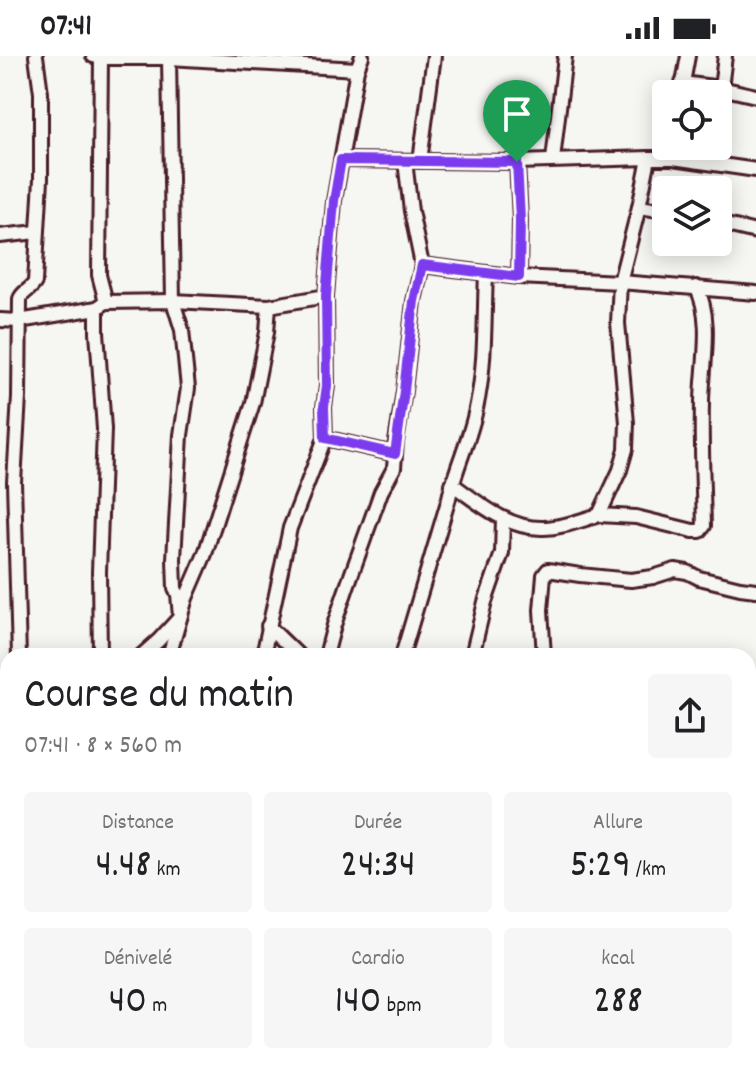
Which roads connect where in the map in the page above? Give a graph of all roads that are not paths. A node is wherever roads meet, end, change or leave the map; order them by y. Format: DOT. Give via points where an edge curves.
graph roads {
  1 [pos="36,56"];
  2 [pos="362,56"];
  3 [pos="434,56"];
  4 [pos="565,56"];
  5 [pos="688,56"];
  6 [pos="725,56"];
  7 [pos="97,57"];
  8 [pos="169,58"];
  9 [pos="357,69"];
  10 [pos="683,80"];
  11 [pos="722,80"];
  12 [pos="732,91"];
  13 [pos="756,96"];
  14 [pos="652,157"];
  15 [pos="649,158"];
  16 [pos="341,160"];
  17 [pos="553,160"];
  18 [pos="710,160"];
  19 [pos="405,161"];
  20 [pos="420,161"];
  21 [pos="517,162"];
  22 [pos="756,170"];
  23 [pos="639,207"];
  24 [pos="652,209"];
  25 [pos="732,226"];
  26 [pos="37,232"];
  27 [pos="756,232"];
  28 [pos="0,236"];
  29 [pos="422,265"];
  30 [pos="486,273"];
  31 [pos="519,277"];
  32 [pos="620,282"];
  33 [pos="696,287"];
  34 [pos="756,293"];
  35 [pos="326,296"];
  36 [pos="173,301"];
  37 [pos="102,305"];
  38 [pos="269,306"];
  39 [pos="0,320"];
  40 [pos="19,321"];
  41 [pos="325,438"];
  42 [pos="395,454"];
  43 [pos="0,481"];
  44 [pos="14,482"];
  45 [pos="452,484"];
  46 [pos="599,515"];
  47 [pos="503,519"];
  48 [pos="756,590"];
  49 [pos="180,617"];
  50 [pos="268,626"];
  51 [pos="19,648"];
  52 [pos="100,648"];
  53 [pos="150,648"];
  54 [pos="171,648"];
  55 [pos="264,648"];
  56 [pos="291,648"];
  57 [pos="328,648"];
  58 [pos="404,648"];
  59 [pos="474,648"];
  60 [pos="543,648"];
  61 [pos="756,873"];
  62 [pos="756,891"];
  1 -- 26 [label="street" via="41,93"];
  2 -- 9 [label="street"];
  3 -- 20 [label="street"];
  4 -- 17 [label="street"];
  5 -- 10 [label="street"];
  6 -- 11 [label="street"];
  7 -- 8 [label="street"];
  7 -- 37 [label="street"];
  8 -- 9 [label="street"];
  8 -- 36 [label="street"];
  9 -- 16 [label="street"];
  12 -- 13 [label="street"];
  14 -- 15 [label="street"];
  15 -- 17 [label="street"];
  15 -- 23 [label="street"];
  16 -- 19 [label="street"];
  16 -- 35 [label="street"];
  17 -- 21 [label="street"];
  18 -- 22 [label="street"];
  19 -- 20 [label="street"];
  19 -- 29 [label="street"];
  20 -- 21 [label="street"];
  21 -- 31 [label="street"];
  23 -- 24 [label="street"];
  23 -- 32 [label="street"];
  25 -- 27 [label="street"];
  26 -- 28 [label="street"];
  26 -- 40 [label="street" via="35,282 21,296"];
  29 -- 30 [label="street"];
  29 -- 42 [label="street"];
  30 -- 31 [label="street"];
  30 -- 45 [label="street" via="480,392"];
  31 -- 32 [label="street"];
  32 -- 33 [label="street"];
  32 -- 46 [label="street" via="626,449"];
  33 -- 34 [label="street"];
  33 -- 46 [label="street" via="705,321 704,526 693,531 636,517"];
  35 -- 38 [label="street"];
  35 -- 41 [label="street"];
  36 -- 37 [label="street"];
  36 -- 38 [label="street"];
  36 -- 49 [label="street" via="188,388 174,559"];
  37 -- 40 [label="street"];
  37 -- 52 [label="street" via="97,332 104,429"];
  38 -- 49 [label="street" via="253,403"];
  39 -- 40 [label="street"];
  40 -- 44 [label="street"];
  41 -- 42 [label="street"];
  41 -- 50 [label="street" via="290,528"];
  42 -- 57 [label="street"];
  43 -- 44 [label="street"];
  44 -- 51 [label="street"];
  45 -- 47 [label="street"];
  45 -- 58 [label="street"];
  46 -- 47 [label="street" via="542,529"];
  47 -- 59 [label="street" via="502,553"];
  48 -- 60 [label="street" via="675,570 631,580 548,570 541,610"];
  49 -- 53 [label="street"];
  49 -- 54 [label="street"];
  50 -- 55 [label="street"];
  50 -- 56 [label="street"];
  61 -- 62 [label="street"];
}
